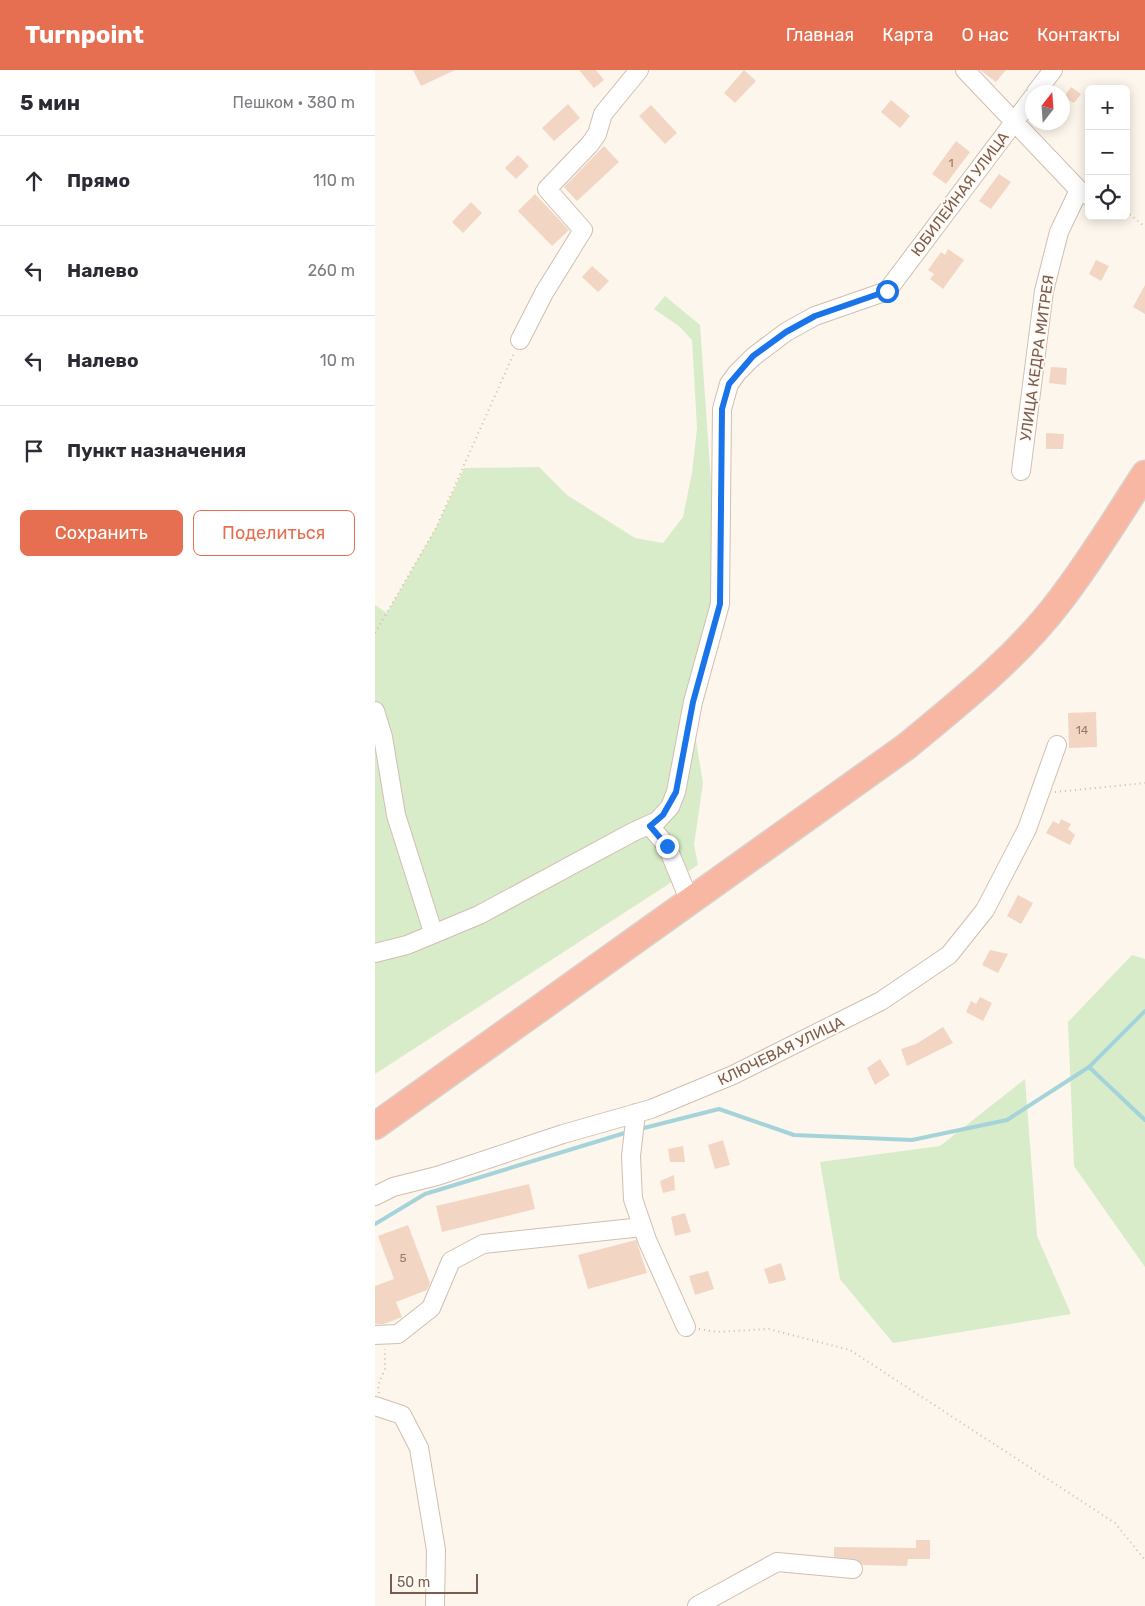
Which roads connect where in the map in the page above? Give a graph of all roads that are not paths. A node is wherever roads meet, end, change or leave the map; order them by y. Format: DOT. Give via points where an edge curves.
graph roads {
  1 [pos="639,70"];
  2 [pos="965,70"];
  3 [pos="1053,70"];
  4 [pos="1041,85"];
  5 [pos="1025,107"];
  6 [pos="1013,123"];
  7 [pos="1084,193"];
  8 [pos="520,340"];
  9 [pos="1021,471"];
  10 [pos="1145,474"];
  11 [pos="375,710"];
  12 [pos="1057,745"];
  13 [pos="650,826"];
  14 [pos="691,902"];
  15 [pos="433,932"];
  16 [pos="375,954"];
  17 [pos="636,1113"];
  18 [pos="375,1126"];
  19 [pos="375,1196"];
  20 [pos="642,1226"];
  21 [pos="686,1327"];
  22 [pos="375,1335"];
  23 [pos="378,1407"];
  24 [pos="853,1569"];
  25 [pos="435,1606"];
  26 [pos="697,1606"];
  1 -- 8 [label="street" via="603,114 590,144 547,189 583,230"];
  2 -- 6 [label="street"];
  3 -- 4 [label="street"];
  5 -- 6 [label="street, ЮБИЛЕЙНАЯ УЛИЦА"];
  6 -- 7 [label="street"];
  6 -- 13 [label="street, ЮБИЛЕЙНАЯ УЛИЦА" via="887,291 815,316 786,332 753,356 729,384 722,409 720,604 693,702 676,792 663,815"];
  7 -- 9 [label="street, УЛИЦА КЕДРА МИТРЕЯ" via="1059,232 1044,291"];
  10 -- 14 [label="highway" via="1058,604 1011,656 907,746"];
  11 -- 15 [label="street" via="383,737 396,815"];
  12 -- 17 [label="street, КЛЮЧЕВАЯ УЛИЦА" via="1027,829 985,910 949,955 881,1001 809,1039 733,1075"];
  13 -- 14 [label="street" via="667,846"];
  13 -- 15 [label="street" via="633,832 479,915"];
  14 -- 18 [label="highway"];
  15 -- 16 [label="street" via="407,945"];
  17 -- 19 [label="street, КЛЮЧЕВАЯ УЛИЦА" via="393,1187"];
  17 -- 20 [label="street" via="631,1156 633,1199"];
  20 -- 21 [label="street"];
  20 -- 22 [label="street" via="483,1244 451,1261 431,1308 398,1334"];
  23 -- 25 [label="street" via="402,1415 419,1448 436,1550"];
  24 -- 26 [label="street" via="777,1562"];
}
